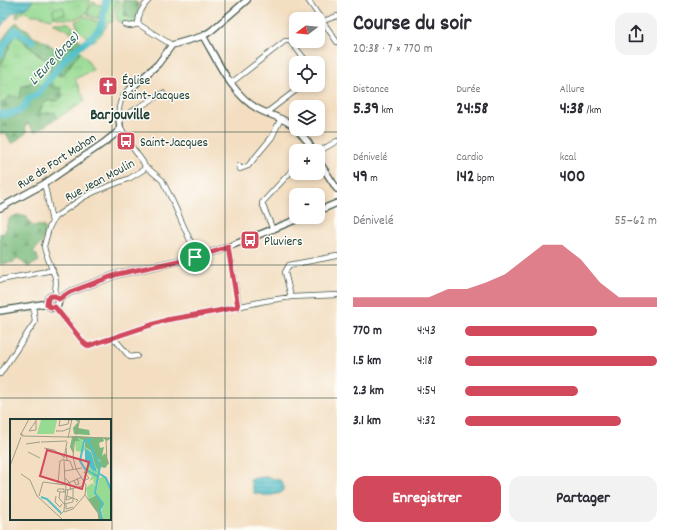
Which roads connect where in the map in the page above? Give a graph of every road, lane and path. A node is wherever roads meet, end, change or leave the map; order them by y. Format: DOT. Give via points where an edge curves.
graph roads {
  1 [pos="149,0"];
  2 [pos="247,0"];
  3 [pos="311,1"];
  4 [pos="318,12"];
  5 [pos="337,16"];
  6 [pos="325,20"];
  7 [pos="138,24"];
  8 [pos="325,24"];
  9 [pos="125,25"];
  10 [pos="203,36"];
  11 [pos="337,42"];
  12 [pos="172,45"];
  13 [pos="302,56"];
  14 [pos="231,84"];
  15 [pos="127,92"];
  16 [pos="294,92"];
  17 [pos="163,93"];
  18 [pos="266,113"];
  19 [pos="281,118"];
  20 [pos="119,119"];
  21 [pos="289,122"];
  22 [pos="120,126"];
  23 [pos="302,136"];
  24 [pos="337,141"];
  25 [pos="309,144"];
  26 [pos="325,148"];
  27 [pos="239,166"];
  28 [pos="145,167"];
  29 [pos="325,171"];
  30 [pos="289,174"];
  31 [pos="44,184"];
  32 [pos="337,189"];
  33 [pos="337,203"];
  34 [pos="0,208"];
  35 [pos="325,208"];
  36 [pos="52,222"];
  37 [pos="289,223"];
  38 [pos="272,230"];
  39 [pos="228,247"];
  40 [pos="337,256"];
  41 [pos="195,257"];
  42 [pos="53,270"];
  43 [pos="0,280"];
  44 [pos="337,295"];
  45 [pos="291,297"];
  46 [pos="58,298"];
  47 [pos="47,304"];
  48 [pos="32,305"];
  49 [pos="55,307"];
  50 [pos="238,307"];
  51 [pos="0,311"];
  52 [pos="113,337"];
  53 [pos="137,356"];
  54 [pos="0,374"];
  1 -- 7 [label="street" via="141,9"];
  2 -- 10 [label="street"];
  3 -- 4 [label="street"];
  5 -- 6 [label="street"];
  7 -- 9 [label="street"];
  7 -- 12 [label="street"];
  8 -- 11 [label="street"];
  10 -- 12 [label="street"];
  10 -- 14 [label="street"];
  12 -- 15 [label="street" via="158,64"];
  13 -- 14 [label="street" via="290,41 285,41"];
  14 -- 18 [label="street" via="245,100"];
  15 -- 20 [label="street" via="118,110"];
  16 -- 18 [label="street"];
  17 -- 20 [label="street"];
  18 -- 19 [label="street"];
  19 -- 21 [label="street"];
  19 -- 27 [label="street" via="272,137 248,166 240,169"];
  20 -- 22 [label="street"];
  22 -- 28 [label="street"];
  22 -- 31 [label="street, Rue de Fort Mahon" via="119,131 105,142"];
  23 -- 25 [label="street"];
  24 -- 26 [label="street"];
  28 -- 36 [label="street, Rue Jean Moulin" via="130,178 84,197 55,217"];
  28 -- 41 [label="street" via="162,180 193,247"];
  29 -- 32 [label="street"];
  30 -- 38 [label="street" via="262,204"];
  31 -- 34 [label="street, Rue de Fort Mahon"];
  31 -- 36 [label="street"];
  33 -- 35 [label="street"];
  36 -- 42 [label="street, Rue Jean Moulin" via="44,246"];
  37 -- 38 [label="street"];
  38 -- 39 [label="street"];
  39 -- 41 [label="street"];
  39 -- 50 [label="street"];
  40 -- 45 [label="street" via="289,265 285,272"];
  41 -- 46 [label="street" via="118,274"];
  42 -- 43 [label="street"];
  42 -- 46 [label="street, Rue Jean Moulin" via="55,293"];
  44 -- 45 [label="street"];
  45 -- 50 [label="street"];
  46 -- 47 [label="street" via="49,297"];
  46 -- 49 [label="street" via="59,303"];
  47 -- 48 [label="street"];
  47 -- 49 [label="street"];
  48 -- 51 [label="street"];
  48 -- 54 [label="street" via="35,322"];
  49 -- 52 [label="street" via="88,346"];
  50 -- 52 [label="street" via="166,320"];
  52 -- 53 [label="street" via="130,357"];
}
